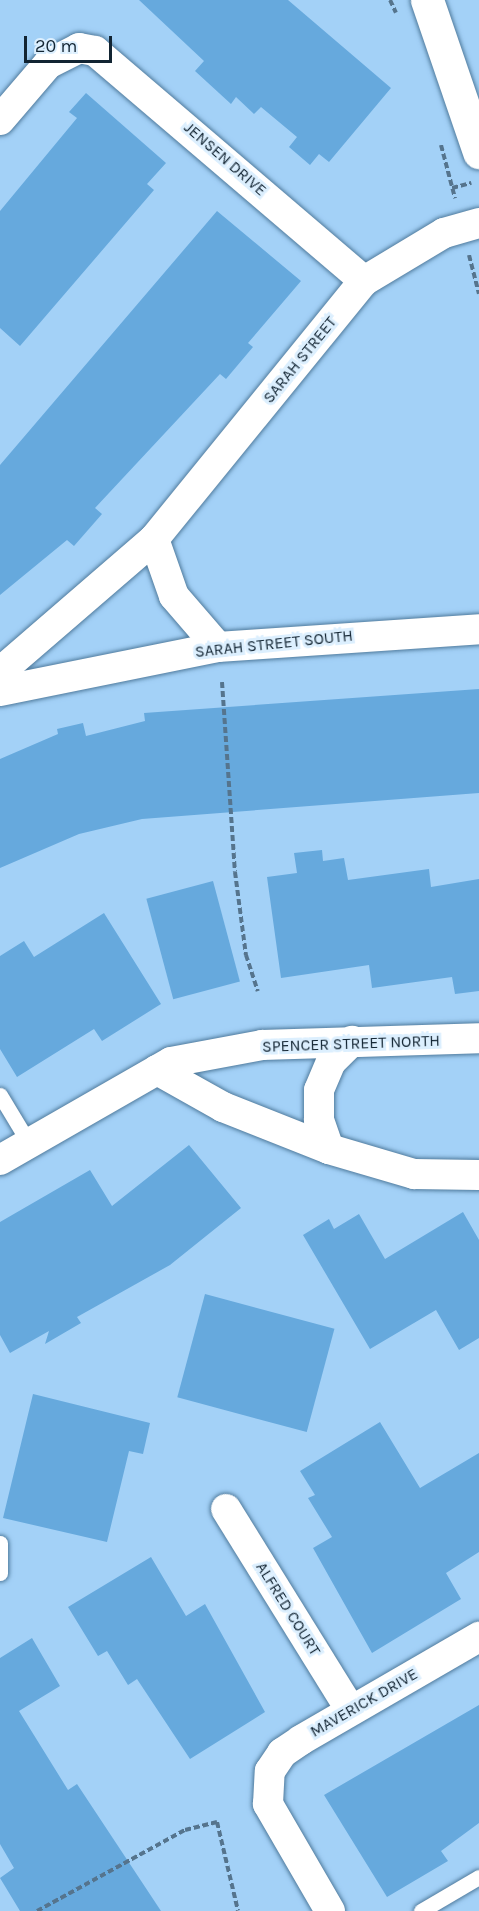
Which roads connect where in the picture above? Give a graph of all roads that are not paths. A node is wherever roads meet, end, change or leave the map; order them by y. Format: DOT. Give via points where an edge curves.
graph roads {
  1 [pos="427,0"];
  2 [pos="0,120"];
  3 [pos="479,152"];
  4 [pos="471,225"];
  5 [pos="364,281"];
  6 [pos="154,539"];
  7 [pos="479,630"];
  8 [pos="218,647"];
  9 [pos="0,672"];
  10 [pos="0,691"];
  11 [pos="479,1038"];
  12 [pos="352,1041"];
  13 [pos="157,1071"];
  14 [pos="0,1095"];
  15 [pos="29,1143"];
  16 [pos="329,1149"];
  17 [pos="0,1160"];
  18 [pos="479,1175"];
  19 [pos="226,1509"];
  20 [pos="0,1542"];
  21 [pos="0,1573"];
  22 [pos="479,1637"];
  23 [pos="350,1709"];
  24 [pos="479,1877"];
  25 [pos="330,1911"];
  26 [pos="421,1911"];
  1 -- 3 [label="street"];
  2 -- 5 [label="street, JENSEN DRIVE" via="48,64 80,48 108,57"];
  4 -- 5 [label="street, SARAH STREET" via="444,232"];
  5 -- 6 [label="street, SARAH STREET"];
  6 -- 8 [label="street" via="174,596"];
  6 -- 9 [label="street, SARAH STREET"];
  7 -- 8 [label="street, SARAH STREET SOUTH"];
  8 -- 10 [label="street, SARAH STREET SOUTH"];
  11 -- 12 [label="street, SPENCER STREET NORTH"];
  12 -- 13 [label="street, SPENCER STREET NORTH" via="262,1046 171,1062"];
  12 -- 16 [label="street" via="331,1062 319,1090 319,1120"];
  13 -- 15 [label="street, SPENCER STREET NORTH"];
  13 -- 16 [label="street" via="224,1107"];
  14 -- 15 [label="lane"];
  15 -- 17 [label="street, SPENCER STREET NORTH"];
  16 -- 18 [label="street" via="414,1174"];
  19 -- 23 [label="street, ALFRED COURT"];
  20 -- 21 [label="lane"];
  22 -- 23 [label="street, MAVERICK DRIVE"];
  23 -- 25 [label="street, MAVERICK DRIVE" via="282,1753 267,1785 275,1819"];
  24 -- 26 [label="lane"];
}
